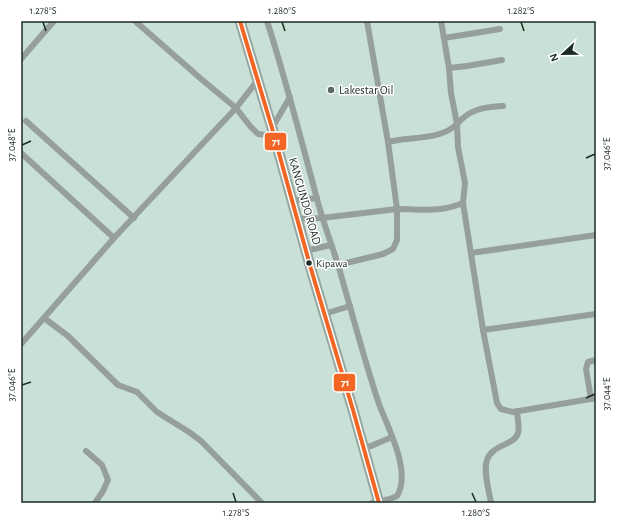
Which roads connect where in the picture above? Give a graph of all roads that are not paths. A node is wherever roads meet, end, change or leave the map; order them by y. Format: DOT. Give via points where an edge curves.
graph roads {
  1 [pos="54,21"];
  2 [pos="135,21"];
  3 [pos="240,21"];
  4 [pos="267,21"];
  5 [pos="367,21"];
  6 [pos="441,21"];
  7 [pos="500,29"];
  8 [pos="444,38"];
  9 [pos="21,59"];
  10 [pos="502,60"];
  11 [pos="449,68"];
  12 [pos="257,81"];
  13 [pos="290,97"];
  14 [pos="504,106"];
  15 [pos="236,108"];
  16 [pos="26,121"];
  17 [pos="457,124"];
  18 [pos="272,132"];
  19 [pos="388,142"];
  20 [pos="21,153"];
  21 [pos="317,198"];
  22 [pos="291,201"];
  23 [pos="463,203"];
  24 [pos="396,209"];
  25 [pos="134,218"];
  26 [pos="322,218"];
  27 [pos="297,219"];
  28 [pos="596,235"];
  29 [pos="114,238"];
  30 [pos="331,245"];
  31 [pos="305,251"];
  32 [pos="471,253"];
  33 [pos="338,266"];
  34 [pos="350,306"];
  35 [pos="324,314"];
  36 [pos="596,314"];
  37 [pos="44,318"];
  38 [pos="483,330"];
  39 [pos="21,344"];
  40 [pos="596,360"];
  41 [pos="594,399"];
  42 [pos="517,411"];
  43 [pos="392,437"];
  44 [pos="364,447"];
  45 [pos="86,451"];
  46 [pos="376,502"];
  47 [pos="95,503"];
  48 [pos="262,503"];
  49 [pos="491,503"];
  1 -- 9 [label="street"];
  2 -- 15 [label="street"];
  3 -- 12 [label="highway, KANGUNDO ROAD"];
  4 -- 13 [label="street"];
  5 -- 19 [label="street"];
  6 -- 8 [label="street"];
  7 -- 8 [label="street"];
  8 -- 11 [label="street"];
  10 -- 11 [label="street"];
  11 -- 17 [label="street"];
  12 -- 15 [label="street"];
  12 -- 18 [label="highway, KANGUNDO ROAD"];
  13 -- 18 [label="street"];
  13 -- 21 [label="street"];
  14 -- 17 [label="street" via="471,112 463,116"];
  15 -- 18 [label="street" via="258,134"];
  15 -- 25 [label="street"];
  16 -- 25 [label="street"];
  17 -- 19 [label="street" via="444,133"];
  17 -- 23 [label="street" via="458,147 465,183"];
  18 -- 22 [label="highway, KANGUNDO ROAD"];
  19 -- 24 [label="street"];
  20 -- 29 [label="street"];
  21 -- 22 [label="street"];
  21 -- 26 [label="street"];
  22 -- 27 [label="highway, KANGUNDO ROAD"];
  23 -- 24 [label="street" via="440,210"];
  23 -- 32 [label="street"];
  24 -- 26 [label="street"];
  24 -- 33 [label="street" via="397,240 393,249"];
  25 -- 29 [label="street"];
  26 -- 27 [label="street"];
  26 -- 30 [label="street"];
  27 -- 31 [label="highway, KANGUNDO ROAD"];
  28 -- 32 [label="street"];
  29 -- 37 [label="street"];
  30 -- 31 [label="street"];
  30 -- 33 [label="street"];
  31 -- 35 [label="highway, KANGUNDO ROAD"];
  32 -- 38 [label="street"];
  33 -- 34 [label="street"];
  34 -- 35 [label="street"];
  34 -- 43 [label="street" via="372,384"];
  35 -- 44 [label="highway, KANGUNDO ROAD"];
  36 -- 38 [label="street"];
  37 -- 39 [label="street"];
  37 -- 48 [label="street" via="68,336 118,385 137,392 157,412 201,441"];
  38 -- 42 [label="street" via="497,403 501,410"];
  40 -- 41 [label="street" via="588,362 586,369"];
  41 -- 42 [label="street"];
  42 -- 49 [label="street" via="518,432 515,438 497,447 486,461"];
  43 -- 44 [label="street"];
  43 -- 46 [label="street" via="400,462 401,485 397,496"];
  44 -- 46 [label="highway, KANGUNDO ROAD"];
  45 -- 47 [label="street" via="102,465 108,480"];
}
